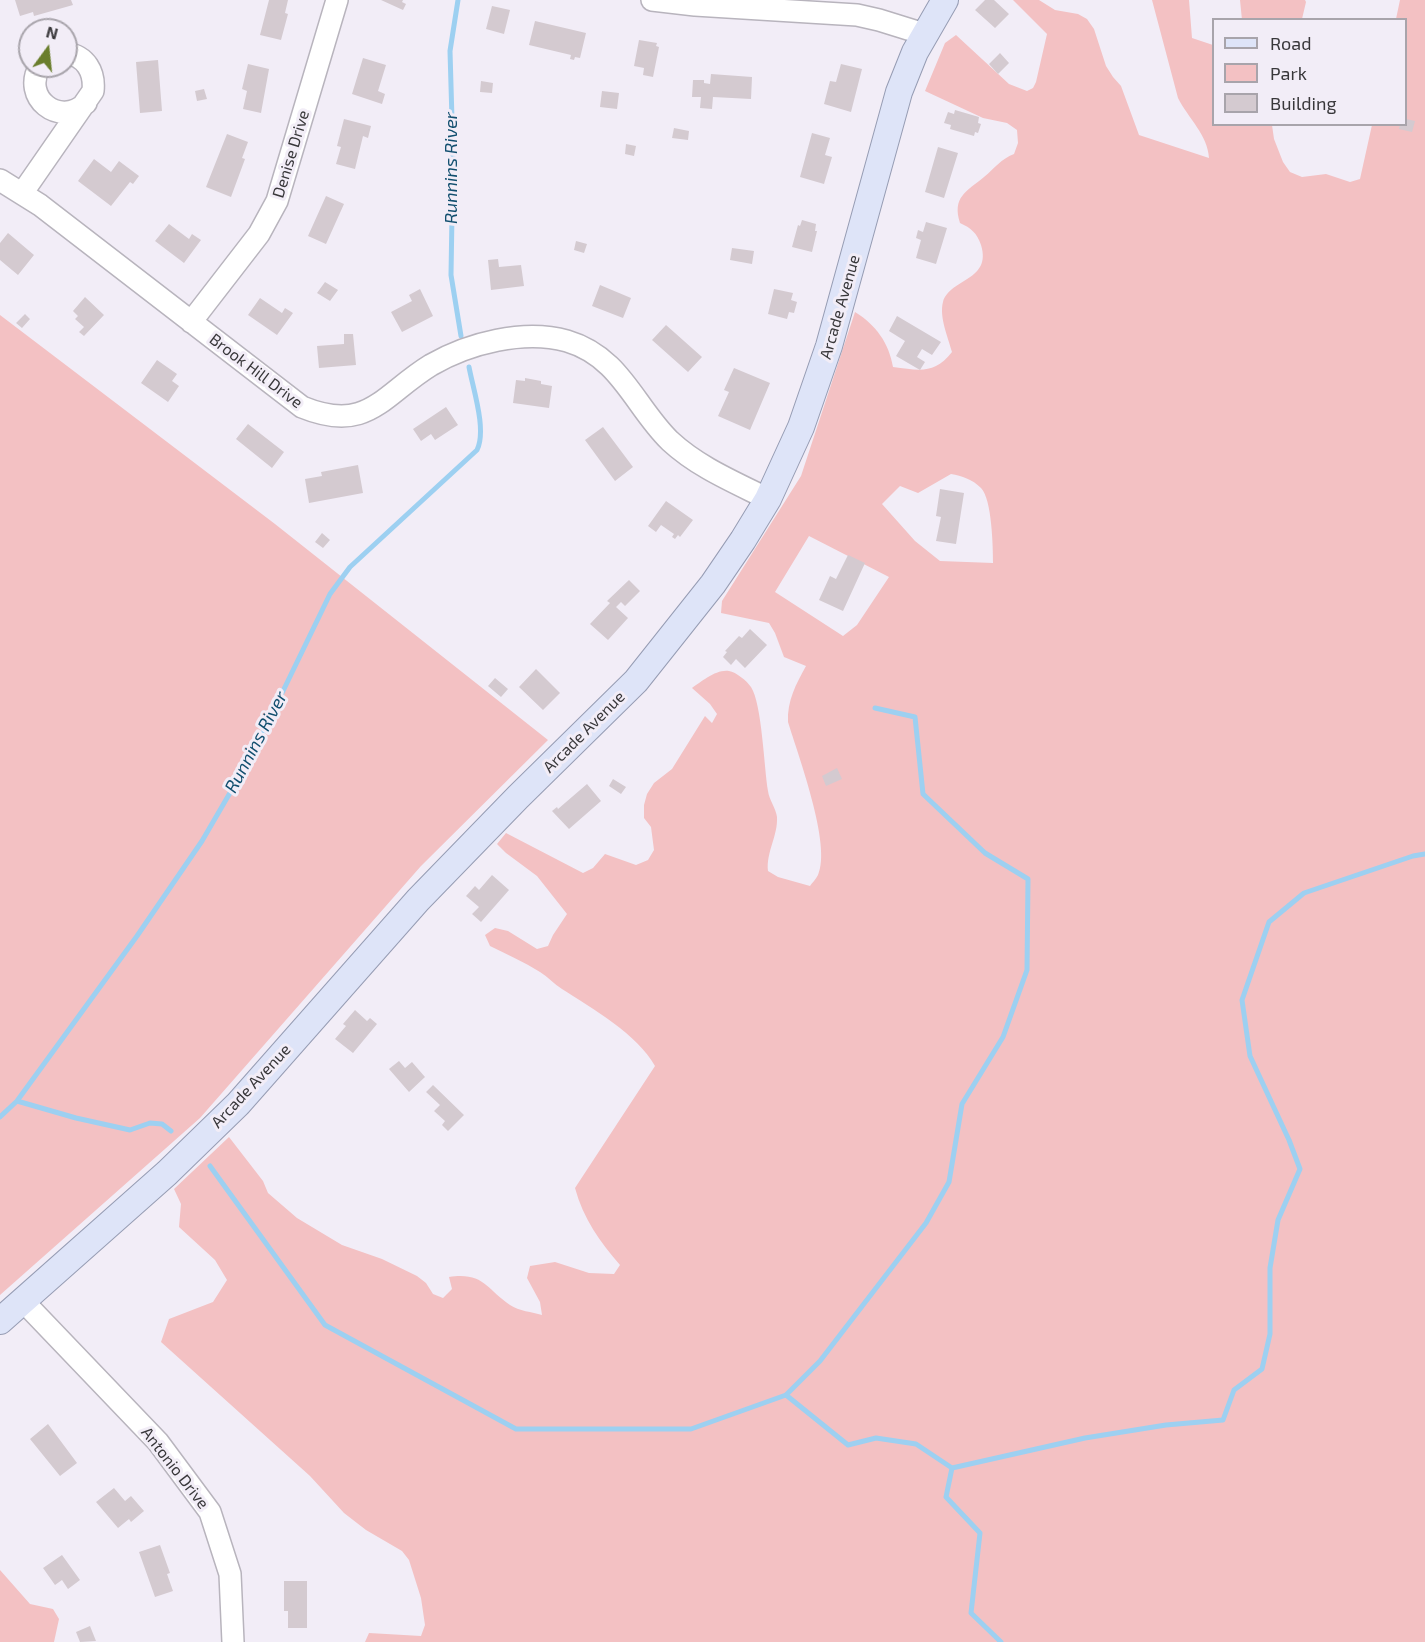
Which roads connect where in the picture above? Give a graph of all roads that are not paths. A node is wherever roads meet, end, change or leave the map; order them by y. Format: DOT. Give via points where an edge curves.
graph roads {
  1 [pos="337,0"];
  2 [pos="652,0"];
  3 [pos="945,0"];
  4 [pos="924,34"];
  5 [pos="78,57"];
  6 [pos="35,78"];
  7 [pos="88,100"];
  8 [pos="43,104"];
  9 [pos="52,151"];
  10 [pos="0,180"];
  11 [pos="23,192"];
  12 [pos="191,321"];
  13 [pos="768,499"];
  14 [pos="22,1301"];
  15 [pos="0,1321"];
  16 [pos="233,1642"];
  1 -- 12 [label="street, Denise Drive" via="278,201 259,234"];
  2 -- 4 [label="street" via="857,15"];
  3 -- 4 [label="main road, Arcade Avenue"];
  4 -- 13 [label="main road, Arcade Avenue" via="899,92 816,387"];
  5 -- 7 [label="street" via="92,71 93,91"];
  6 -- 8 [label="street" via="34,86"];
  7 -- 8 [label="street" via="71,112 51,110"];
  7 -- 9 [label="street"];
  8 -- 9 [label="street" via="53,123"];
  9 -- 11 [label="street"];
  10 -- 11 [label="street, Brook Hill Drive"];
  11 -- 12 [label="street, Brook Hill Drive"];
  12 -- 13 [label="street, Brook Hill Drive" via="302,407 336,417 366,412 434,364 470,348 526,337 568,341 610,365 656,427 689,457"];
  13 -- 14 [label="main road, Arcade Avenue" via="713,584 636,681 418,900 238,1104 167,1173"];
  14 -- 15 [label="main road, Arcade Avenue"];
  14 -- 16 [label="street, Antonio Drive" via="158,1442 210,1512 230,1574"];
}
